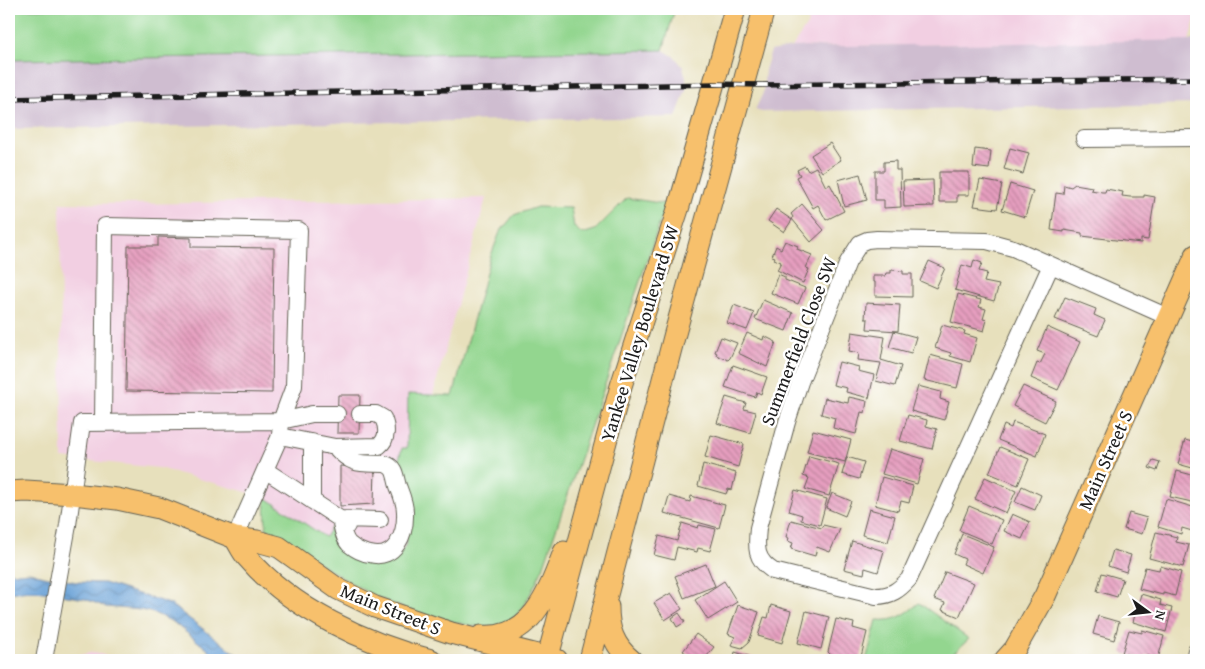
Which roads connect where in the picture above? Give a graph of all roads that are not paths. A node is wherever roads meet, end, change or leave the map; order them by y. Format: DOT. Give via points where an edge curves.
graph roads {
  1 [pos="735,9"];
  2 [pos="764,9"];
  3 [pos="1196,138"];
  4 [pos="1084,139"];
  5 [pos="1196,254"];
  6 [pos="1051,264"];
  7 [pos="1168,316"];
  8 [pos="621,386"];
  9 [pos="337,414"];
  10 [pos="360,414"];
  11 [pos="103,422"];
  12 [pos="280,428"];
  13 [pos="312,442"];
  14 [pos="335,447"];
  15 [pos="265,470"];
  16 [pos="9,492"];
  17 [pos="73,494"];
  18 [pos="312,501"];
  19 [pos="340,518"];
  20 [pos="380,520"];
  21 [pos="235,538"];
  22 [pos="607,594"];
  23 [pos="451,633"];
  24 [pos="1196,650"];
  25 [pos="412,657"];
  26 [pos="550,659"];
  27 [pos="44,660"];
  28 [pos="431,660"];
  29 [pos="590,660"];
  30 [pos="631,660"];
  31 [pos="1005,660"];
  32 [pos="1194,660"];
  1 -- 8 [label="main road, Yankee Valley Boulevard SW"];
  2 -- 22 [label="main road, Yankee Valley Boulevard SW"];
  3 -- 4 [label="street"];
  5 -- 7 [label="main road, Main Street S"];
  6 -- 6 [label="street, Summerfield Close SW" via="909,579 888,596 876,596 773,571 764,565 758,556 758,528 787,422 848,262 860,243 877,239 987,241"];
  6 -- 7 [label="street, Summerfield Close SW"];
  7 -- 31 [label="main road, Main Street S" via="1045,596 1020,641"];
  8 -- 23 [label="main road" via="556,574 538,608 522,626 503,635 488,637"];
  8 -- 26 [label="main road, Yankee Valley Boulevard SW"];
  9 -- 12 [label="street" via="312,414"];
  10 -- 14 [label="street" via="376,414 383,418 386,424 384,443 379,446"];
  11 -- 12 [label="street"];
  11 -- 12 [label="street" via="106,226 299,230 294,386"];
  11 -- 17 [label="street" via="82,423"];
  12 -- 13 [label="street"];
  12 -- 15 [label="street"];
  13 -- 14 [label="street"];
  13 -- 18 [label="street"];
  14 -- 19 [label="street" via="353,463 390,465 396,474 405,510 403,532 397,545 387,554 376,556 348,543"];
  15 -- 18 [label="street"];
  15 -- 21 [label="street"];
  16 -- 17 [label="main road, Main Street S"];
  17 -- 21 [label="main road, Main Street S" via="158,508"];
  17 -- 27 [label="street"];
  18 -- 19 [label="street"];
  19 -- 20 [label="street"];
  21 -- 23 [label="main road, Main Street S" via="278,547 356,599"];
  21 -- 25 [label="main road, Main Street S" via="246,556 285,592 347,630"];
  22 -- 29 [label="main road, Yankee Valley Boulevard SW"];
  22 -- 30 [label="main road" via="611,631 619,649"];
  23 -- 26 [label="main road, Main Street S"];
  24 -- 32 [label="street"];
  25 -- 28 [label="main road, Main Street S"];
}
